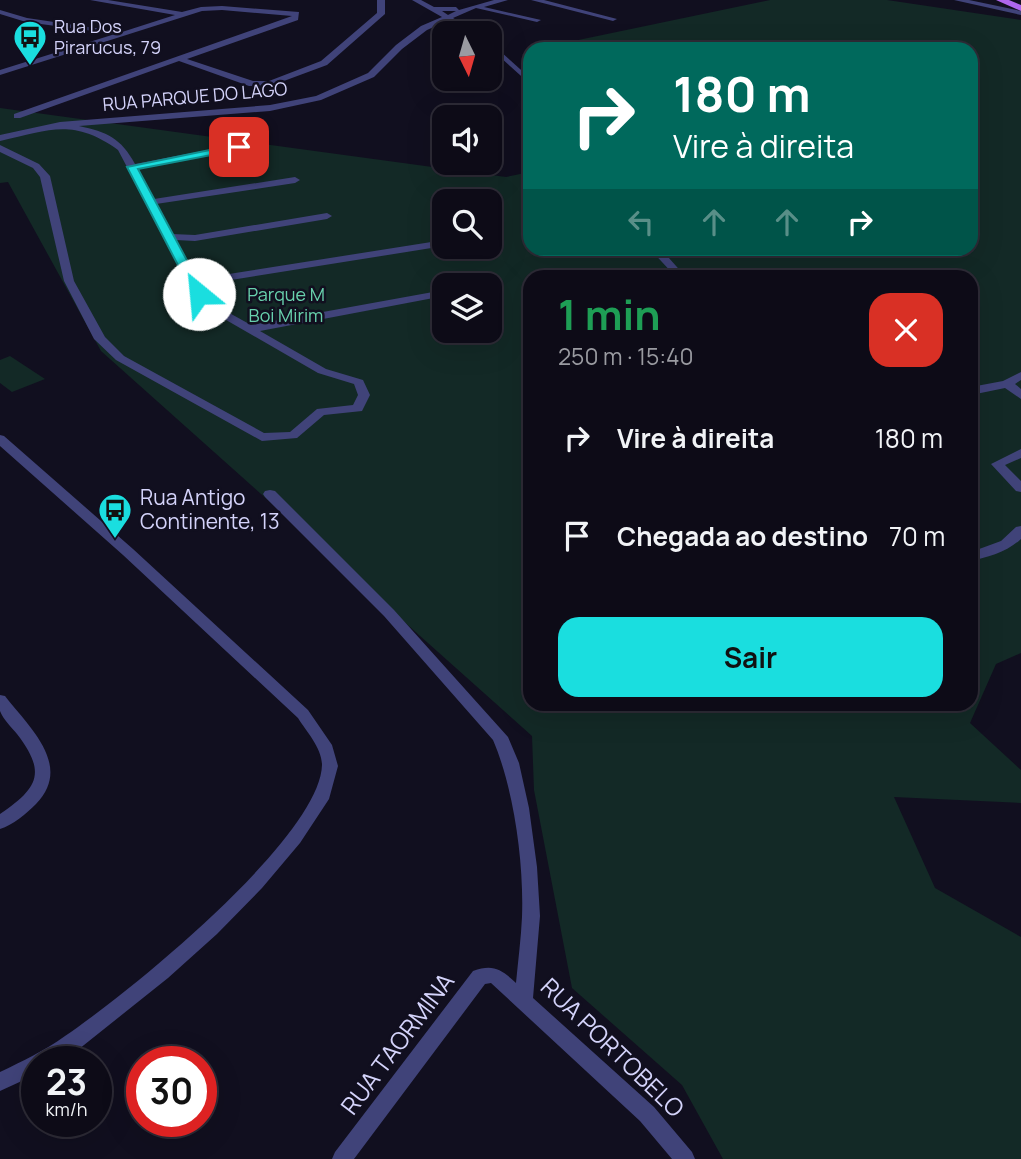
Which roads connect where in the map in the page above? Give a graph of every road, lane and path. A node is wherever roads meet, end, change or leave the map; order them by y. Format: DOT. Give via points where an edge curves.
graph roads {
  1 [pos="93,0"];
  2 [pos="381,0"];
  3 [pos="416,0"];
  4 [pos="504,0"];
  5 [pos="535,0"];
  6 [pos="958,0"];
  7 [pos="1001,0"];
  8 [pos="472,6"];
  9 [pos="1021,8"];
  10 [pos="430,9"];
  11 [pos="0,12"];
  12 [pos="1021,13"];
  13 [pos="183,14"];
  14 [pos="445,18"];
  15 [pos="613,19"];
  16 [pos="537,20"];
  17 [pos="451,21"];
  18 [pos="122,33"];
  19 [pos="502,55"];
  20 [pos="180,59"];
  21 [pos="0,62"];
  22 [pos="17,67"];
  23 [pos="0,73"];
  24 [pos="523,75"];
  25 [pos="17,116"];
  26 [pos="60,125"];
  27 [pos="0,138"];
  28 [pos="239,147"];
  29 [pos="0,148"];
  30 [pos="132,167"];
  31 [pos="295,180"];
  32 [pos="151,202"];
  33 [pos="327,216"];
  34 [pos="169,237"];
  35 [pos="432,245"];
  36 [pos="661,256"];
  37 [pos="674,270"];
  38 [pos="193,283"];
  39 [pos="432,295"];
  40 [pos="250,329"];
  41 [pos="1021,375"];
  42 [pos="1007,384"];
  43 [pos="978,390"];
  44 [pos="1021,395"];
  45 [pos="0,439"];
  46 [pos="1021,453"];
  47 [pos="1021,488"];
  48 [pos="270,494"];
  49 [pos="1021,530"];
  50 [pos="978,555"];
  51 [pos="0,700"];
  52 [pos="0,823"];
  53 [pos="500,979"];
  54 [pos="524,999"];
  55 [pos="64,1046"];
  56 [pos="21,1072"];
  57 [pos="0,1082"];
  58 [pos="342,1159"];
  59 [pos="685,1159"];
  1 -- 13 [label="street"];
  2 -- 20 [label="street" via="381,15 329,60 270,83 252,84"];
  3 -- 10 [label="street"];
  4 -- 8 [label="street, RUA PARQUE DO LAGO"];
  5 -- 15 [label="street"];
  6 -- 12 [label="street"];
  7 -- 9 [label="main road"];
  8 -- 10 [label="street, RUA PARQUE DO LAGO"];
  8 -- 14 [label="street, RUA PARQUE DO LAGO"];
  8 -- 16 [label="street"];
  10 -- 14 [label="street"];
  11 -- 18 [label="street"];
  13 -- 18 [label="street"];
  13 -- 20 [label="street" via="222,8 296,14"];
  14 -- 17 [label="street"];
  14 -- 26 [label="street, RUA PARQUE DO LAGO" via="406,41 371,75 318,98 270,108"];
  18 -- 22 [label="street"];
  19 -- 24 [label="street"];
  20 -- 25 [label="street"];
  21 -- 22 [label="street"];
  22 -- 23 [label="street"];
  26 -- 27 [label="street, RUA PARQUE DO LAGO"];
  26 -- 30 [label="street" via="100,133 122,148"];
  28 -- 30 [label="street"];
  29 -- 40 [label="street" via="36,166 45,176 69,281 100,339 120,358 262,437 293,435 321,412 358,408 364,396 359,382 322,371"];
  30 -- 32 [label="street"];
  31 -- 32 [label="street"];
  32 -- 34 [label="street"];
  33 -- 34 [label="street" via="195,238"];
  34 -- 38 [label="street"];
  35 -- 38 [label="street"];
  36 -- 37 [label="street"];
  38 -- 40 [label="street" via="211,307"];
  39 -- 40 [label="street"];
  41 -- 42 [label="street"];
  42 -- 43 [label="street"];
  42 -- 44 [label="street"];
  45 -- 55 [label="street" via="303,715 324,746 330,765 317,807 250,893 114,1013"];
  46 -- 47 [label="street" via="997,464"];
  48 -- 54 [label="street" via="389,613 500,737 516,786 528,867 531,916"];
  49 -- 50 [label="street" via="996,549"];
  51 -- 52 [label="street" via="45,762 46,775 39,792 23,809"];
  53 -- 54 [label="street, RUA PORTOBELO"];
  53 -- 58 [label="street, RUA TAORMINA" via="490,974 480,977"];
  54 -- 59 [label="street, RUA PORTOBELO" via="647,1114"];
  56 -- 57 [label="street"];
}
